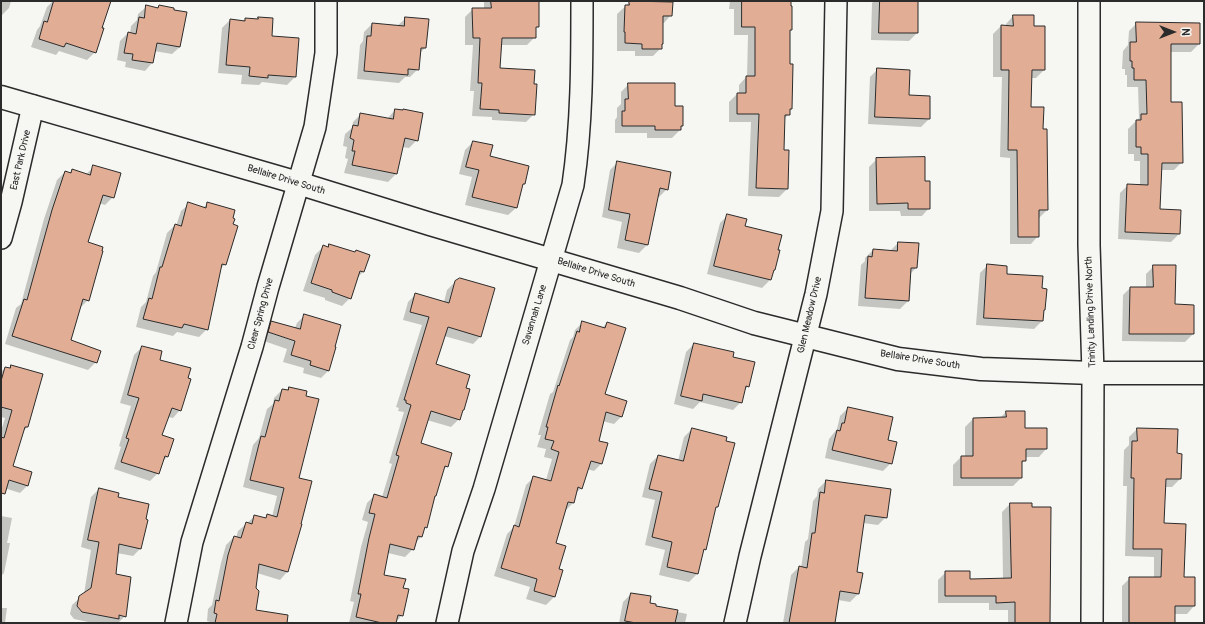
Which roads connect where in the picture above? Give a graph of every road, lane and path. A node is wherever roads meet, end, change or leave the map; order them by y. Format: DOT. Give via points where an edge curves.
graph roads {
  1 [pos="326,1"];
  2 [pos="582,1"];
  3 [pos="836,1"];
  4 [pos="1089,1"];
  5 [pos="1,97"];
  6 [pos="33,106"];
  7 [pos="298,183"];
  8 [pos="1,238"];
  9 [pos="552,260"];
  10 [pos="806,336"];
  11 [pos="1093,373"];
  12 [pos="1204,373"];
  13 [pos="176,623"];
  14 [pos="446,623"];
  15 [pos="735,623"];
  16 [pos="1092,623"];
  1 -- 7 [label="street, Clear Spring Drive" via="326,53 315,127"];
  2 -- 9 [label="street, Savannah Lane" via="577,157 573,185"];
  3 -- 10 [label="street, Glen Meadow Drive" via="832,212"];
  4 -- 11 [label="street, Trinity Landing Drive North" via="1089,245"];
  5 -- 6 [label="street, Bellaire Drive South"];
  6 -- 7 [label="street, Bellaire Drive South"];
  6 -- 8 [label="street, East Park Drive"];
  7 -- 9 [label="street, Bellaire Drive South"];
  7 -- 13 [label="street, Clear Spring Drive" via="252,347 192,542"];
  9 -- 10 [label="street, Bellaire Drive South" via="754,323"];
  9 -- 14 [label="street, Savannah Lane" via="463,551"];
  10 -- 11 [label="street, Bellaire Drive South" via="906,360 981,369"];
  10 -- 15 [label="street, Glen Meadow Drive"];
  11 -- 12 [label="street, Bellaire Drive South"];
  11 -- 16 [label="street, Trinity Landing Drive North"];
}
